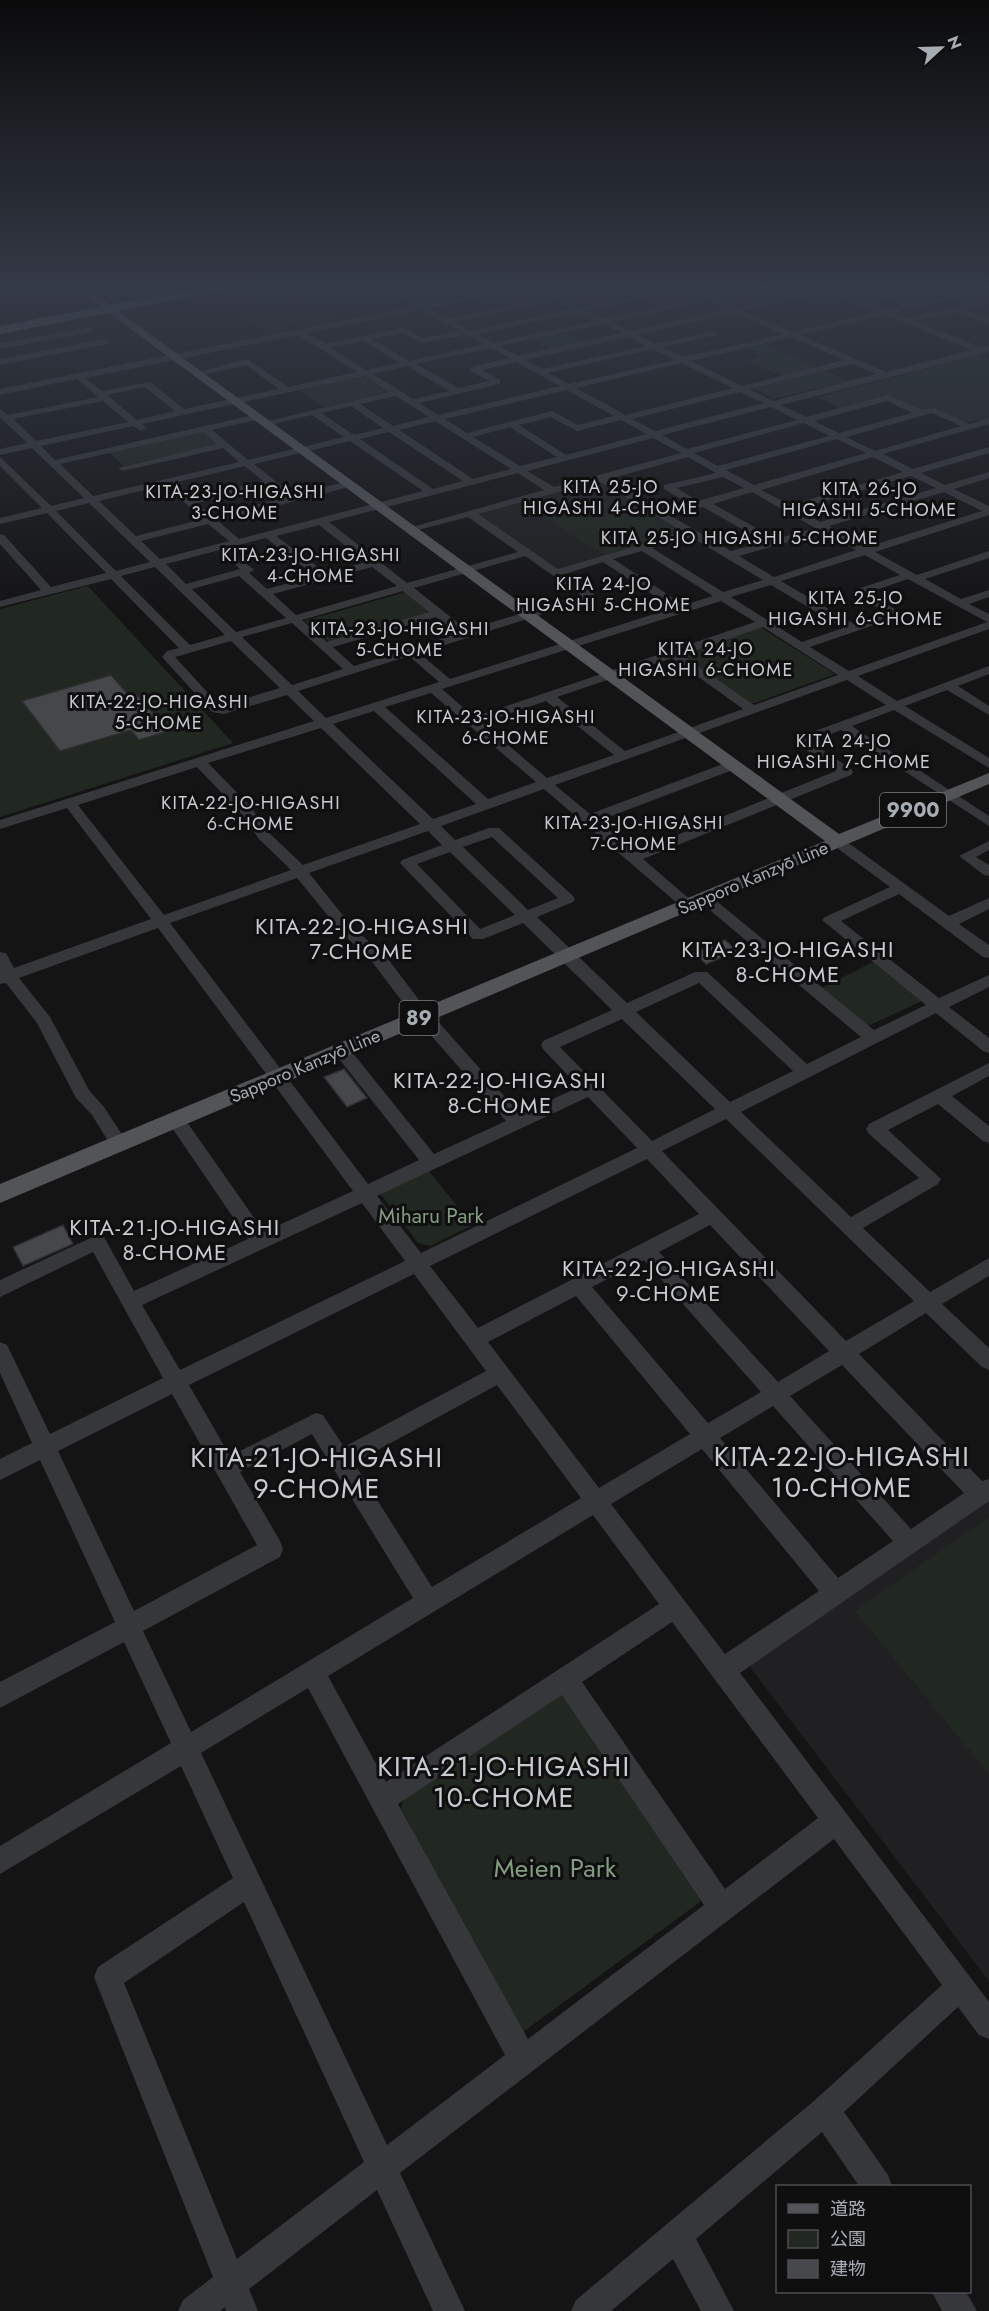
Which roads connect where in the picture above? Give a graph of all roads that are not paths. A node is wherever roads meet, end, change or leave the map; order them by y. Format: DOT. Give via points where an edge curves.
graph roads {
  1 [pos="107,395"];
  2 [pos="161,395"];
  3 [pos="227,395"];
  4 [pos="263,395"];
  5 [pos="299,395"];
  6 [pos="388,395"];
  7 [pos="399,395"];
  8 [pos="440,395"];
  9 [pos="536,395"];
  10 [pos="583,395"];
  11 [pos="717,395"];
  12 [pos="754,395"];
  13 [pos="809,395"];
  14 [pos="103,396"];
  15 [pos="303,397"];
  16 [pos="235,401"];
  17 [pos="411,402"];
  18 [pos="352,403"];
  19 [pos="774,404"];
  20 [pos="316,408"];
  21 [pos="182,412"];
  22 [pos="920,413"];
  23 [pos="2,414"];
  24 [pos="624,417"];
  25 [pos="437,418"];
  26 [pos="262,420"];
  27 [pos="807,421"];
  28 [pos="988,422"];
  29 [pos="134,423"];
  30 [pos="511,424"];
  31 [pos="970,427"];
  32 [pos="205,429"];
  33 [pos="391,429"];
  34 [pos="655,435"];
  35 [pos="465,436"];
  36 [pos="839,436"];
  37 [pos="353,438"];
  38 [pos="155,440"];
  39 [pos="34,445"];
  40 [pos="224,445"];
  41 [pos="302,450"];
  42 [pos="989,450"];
  43 [pos="105,451"];
  44 [pos="0,452"];
  45 [pos="688,453"];
  46 [pos="875,454"];
  47 [pos="565,458"];
  48 [pos="0,460"];
  49 [pos="54,463"];
  50 [pos="247,463"];
  51 [pos="519,470"];
  52 [pos="722,471"];
  53 [pos="913,472"];
  54 [pos="989,475"];
  55 [pos="134,478"];
  56 [pos="600,478"];
  57 [pos="167,482"];
  58 [pos="270,482"];
  59 [pos="471,482"];
  60 [pos="349,484"];
  61 [pos="754,489"];
  62 [pos="946,489"];
  63 [pos="553,491"];
  64 [pos="432,492"];
  65 [pos="291,499"];
  66 [pos="91,500"];
  67 [pos="190,502"];
  68 [pos="700,504"];
  69 [pos="380,506"];
  70 [pos="790,508"];
  71 [pos="48,510"];
  72 [pos="989,511"];
  73 [pos="468,513"];
  74 [pos="662,515"];
  75 [pos="210,519"];
  76 [pos="0,521"];
  77 [pos="321,521"];
  78 [pos="823,526"];
  79 [pos="410,528"];
  80 [pos="692,533"];
  81 [pos="268,535"];
  82 [pos="0,537"];
  83 [pos="133,540"];
  84 [pos="774,542"];
  85 [pos="237,543"];
  86 [pos="643,547"];
  87 [pos="867,550"];
  88 [pos="525,554"];
  89 [pos="730,555"];
  90 [pos="989,555"];
  91 [pos="605,559"];
  92 [pos="236,560"];
  93 [pos="158,563"];
  94 [pos="374,563"];
  95 [pos="467,570"];
  96 [pos="241,572"];
  97 [pos="555,573"];
  98 [pos="112,575"];
  99 [pos="324,577"];
  100 [pos="913,577"];
  101 [pos="771,581"];
  102 [pos="184,588"];
  103 [pos="405,588"];
  104 [pos="48,591"];
  105 [pos="265,593"];
  106 [pos="989,593"];
  107 [pos="721,597"];
  108 [pos="960,603"];
  109 [pos="0,604"];
  110 [pos="682,609"];
  111 [pos="438,613"];
  112 [pos="530,616"];
  113 [pos="295,619"];
  114 [pos="989,619"];
  115 [pos="764,624"];
  116 [pos="989,625"];
  117 [pos="852,628"];
  118 [pos="466,635"];
  119 [pos="234,636"];
  120 [pos="569,645"];
  121 [pos="325,646"];
  122 [pos="801,646"];
  123 [pos="187,649"];
  124 [pos="411,652"];
  125 [pos="673,654"];
  126 [pos="352,670"];
  127 [pos="989,670"];
  128 [pos="610,675"];
  129 [pos="847,675"];
  130 [pos="448,683"];
  131 [pos="949,686"];
  132 [pos="433,688"];
  133 [pos="290,689"];
  134 [pos="547,696"];
  135 [pos="376,706"];
  136 [pos="896,706"];
  137 [pos="752,709"];
  138 [pos="989,711"];
  139 [pos="471,722"];
  140 [pos="324,723"];
  141 [pos="843,726"];
  142 [pos="688,732"];
  143 [pos="622,755"];
  144 [pos="199,762"];
  145 [pos="989,764"];
  146 [pos="733,765"];
  147 [pos="989,778"];
  148 [pos="545,783"];
  149 [pos="947,796"];
  150 [pos="780,800"];
  151 [pos="70,803"];
  152 [pos="486,805"];
  153 [pos="588,820"];
  154 [pos="989,822"];
  155 [pos="0,825"];
  156 [pos="430,825"];
  157 [pos="838,842"];
  158 [pos="989,845"];
  159 [pos="453,846"];
  160 [pos="633,858"];
  161 [pos="301,872"];
  162 [pos="989,872"];
  163 [pos="900,888"];
  164 [pos="696,901"];
  165 [pos="989,903"];
  166 [pos="527,916"];
  167 [pos="161,921"];
  168 [pos="948,923"];
  169 [pos="989,953"];
  170 [pos="568,956"];
  171 [pos="0,957"];
  172 [pos="5,977"];
  173 [pos="989,980"];
  174 [pos="938,1006"];
  175 [pos="625,1010"];
  176 [pos="424,1015"];
  177 [pos="873,1038"];
  178 [pos="989,1047"];
  179 [pos="342,1051"];
  180 [pos="989,1069"];
  181 [pos="804,1071"];
  182 [pos="277,1078"];
  183 [pos="590,1089"];
  184 [pos="940,1096"];
  185 [pos="727,1109"];
  186 [pos="176,1120"];
  187 [pos="518,1122"];
  188 [pos="989,1136"];
  189 [pos="119,1144"];
  190 [pos="649,1150"];
  191 [pos="432,1163"];
  192 [pos="0,1194"];
  193 [pos="365,1194"];
  194 [pos="713,1215"];
  195 [pos="849,1227"];
  196 [pos="260,1241"];
  197 [pos="646,1250"];
  198 [pos="417,1264"];
  199 [pos="989,1266"];
  200 [pos="579,1285"];
  201 [pos="0,1289"];
  202 [pos="130,1302"];
  203 [pos="929,1302"];
  204 [pos="474,1340"];
  205 [pos="0,1351"];
  206 [pos="844,1353"];
  207 [pos="989,1361"];
  208 [pos="499,1374"];
  209 [pos="175,1382"];
  210 [pos="776,1394"];
  211 [pos="706,1437"];
  212 [pos="45,1448"];
  213 [pos="340,1460"];
  214 [pos="225,1469"];
  215 [pos="0,1470"];
  216 [pos="984,1491"];
  217 [pos="595,1502"];
  218 [pos="909,1542"];
  219 [pos="835,1592"];
  220 [pos="428,1602"];
  221 [pos="674,1607"];
  222 [pos="129,1627"];
  223 [pos="722,1671"];
  224 [pos="312,1672"];
  225 [pos="566,1679"];
  226 [pos="0,1694"];
  227 [pos="185,1749"];
  228 [pos="382,1800"];
  229 [pos="836,1821"];
  230 [pos="0,1861"];
  231 [pos="248,1883"];
  232 [pos="722,1908"];
  233 [pos="960,1987"];
  234 [pos="989,2025"];
  235 [pos="523,2059"];
  236 [pos="825,2110"];
  237 [pos="382,2168"];
  238 [pos="876,2185"];
  239 [pos="676,2235"];
  240 [pos="231,2283"];
  241 [pos="949,2293"];
  242 [pos="194,2311"];
  243 [pos="242,2311"];
  244 [pos="449,2311"];
  245 [pos="587,2311"];
  246 [pos="718,2311"];
  247 [pos="962,2311"];
  1 -- 14 [label="street"];
  2 -- 21 [label="street"];
  3 -- 16 [label="main road, Sapporo Kanzyō Line"];
  4 -- 16 [label="street"];
  5 -- 15 [label="street"];
  6 -- 18 [label="street"];
  7 -- 17 [label="street"];
  8 -- 17 [label="street"];
  9 -- 25 [label="street"];
  10 -- 24 [label="street"];
  11 -- 24 [label="street"];
  12 -- 19 [label="street"];
  13 -- 19 [label="street"];
  14 -- 23 [label="street" via="63,410"];
  14 -- 29 [label="street"];
  16 -- 21 [label="street"];
  16 -- 26 [label="main road, Sapporo Kanzyō Line"];
  17 -- 25 [label="street"];
  18 -- 20 [label="street"];
  18 -- 33 [label="street"];
  19 -- 27 [label="street"];
  19 -- 34 [label="street"];
  20 -- 26 [label="street"];
  20 -- 37 [label="street"];
  21 -- 29 [label="street"];
  22 -- 27 [label="street" via="888,398"];
  22 -- 31 [label="street" via="933,410"];
  22 -- 36 [label="street"];
  23 -- 39 [label="street"];
  24 -- 30 [label="street" via="577,428 552,414"];
  24 -- 34 [label="street"];
  25 -- 33 [label="street"];
  25 -- 35 [label="street"];
  26 -- 32 [label="street"];
  26 -- 41 [label="main road, Sapporo Kanzyō Line"];
  27 -- 36 [label="street"];
  27 -- 45 [label="street"];
  28 -- 31 [label="street"];
  29 -- 38 [label="street"];
  29 -- 39 [label="street" via="84,429"];
  30 -- 35 [label="street"];
  30 -- 47 [label="street"];
  31 -- 46 [label="street"];
  32 -- 38 [label="street"];
  32 -- 40 [label="street"];
  33 -- 37 [label="street"];
  33 -- 59 [label="street"];
  34 -- 45 [label="street"];
  34 -- 47 [label="street"];
  35 -- 51 [label="street"];
  36 -- 46 [label="street"];
  36 -- 52 [label="street"];
  37 -- 41 [label="street"];
  37 -- 64 [label="street"];
  38 -- 43 [label="street"];
  39 -- 44 [label="street"];
  39 -- 49 [label="street"];
  40 -- 50 [label="street"];
  40 -- 55 [label="street"];
  41 -- 50 [label="street"];
  41 -- 60 [label="main road, Sapporo Kanzyō Line"];
  42 -- 53 [label="street"];
  43 -- 49 [label="street"];
  43 -- 55 [label="street"];
  45 -- 52 [label="street"];
  45 -- 56 [label="street"];
  46 -- 53 [label="street"];
  46 -- 61 [label="street"];
  47 -- 51 [label="street"];
  48 -- 71 [label="street"];
  49 -- 66 [label="street"];
  50 -- 57 [label="street"];
  50 -- 58 [label="street"];
  51 -- 59 [label="street"];
  51 -- 63 [label="street"];
  52 -- 61 [label="street"];
  52 -- 68 [label="street" via="668,487"];
  53 -- 62 [label="street"];
  53 -- 70 [label="street"];
  54 -- 62 [label="street"];
  55 -- 57 [label="street"];
  55 -- 66 [label="street"];
  56 -- 63 [label="street"];
  56 -- 74 [label="street"];
  57 -- 67 [label="street"];
  58 -- 65 [label="street"];
  58 -- 67 [label="street"];
  59 -- 64 [label="street"];
  60 -- 65 [label="street"];
  60 -- 69 [label="main road, Sapporo Kanzyō Line"];
  61 -- 68 [label="street"];
  61 -- 70 [label="street"];
  62 -- 72 [label="street"];
  62 -- 78 [label="street"];
  63 -- 73 [label="street"];
  64 -- 69 [label="street"];
  65 -- 75 [label="street"];
  66 -- 71 [label="street"];
  66 -- 83 [label="street"];
  67 -- 75 [label="street"];
  68 -- 74 [label="street"];
  68 -- 84 [label="street"];
  69 -- 77 [label="street"];
  69 -- 79 [label="main road, Sapporo Kanzyō Line"];
  70 -- 78 [label="street"];
  71 -- 76 [label="street"];
  71 -- 98 [label="street"];
  72 -- 87 [label="street"];
  73 -- 79 [label="street"];
  73 -- 88 [label="street"];
  74 -- 80 [label="street"];
  75 -- 83 [label="street"];
  75 -- 85 [label="street"];
  77 -- 81 [label="street"];
  77 -- 94 [label="street"];
  78 -- 84 [label="street"];
  78 -- 87 [label="street"];
  79 -- 95 [label="main road, Sapporo Kanzyō Line"];
  80 -- 86 [label="street"];
  80 -- 89 [label="street"];
  81 -- 85 [label="street"];
  81 -- 99 [label="street"];
  82 -- 104 [label="street"];
  83 -- 93 [label="street"];
  84 -- 89 [label="street"];
  85 -- 93 [label="street"];
  86 -- 91 [label="street"];
  86 -- 107 [label="street"];
  87 -- 100 [label="street"];
  87 -- 101 [label="street"];
  88 -- 95 [label="street"];
  88 -- 97 [label="street"];
  89 -- 101 [label="street"];
  90 -- 100 [label="street"];
  91 -- 97 [label="street"];
  91 -- 110 [label="street"];
  92 -- 96 [label="street" via="248,570"];
  93 -- 98 [label="street"];
  93 -- 102 [label="street"];
  94 -- 99 [label="street"];
  94 -- 103 [label="street"];
  95 -- 103 [label="street"];
  95 -- 112 [label="main road, Sapporo Kanzyō Line"];
  96 -- 102 [label="street"];
  96 -- 105 [label="street"];
  97 -- 112 [label="street" via="590,597"];
  98 -- 104 [label="street"];
  98 -- 123 [label="street"];
  99 -- 105 [label="street"];
  100 -- 108 [label="street"];
  100 -- 117 [label="street" via="858,592 896,614"];
  101 -- 107 [label="street"];
  101 -- 117 [label="street"];
  102 -- 119 [label="street"];
  103 -- 111 [label="street"];
  103 -- 113 [label="street"];
  104 -- 109 [label="street"];
  105 -- 113 [label="street"];
  106 -- 108 [label="street"];
  107 -- 110 [label="street"];
  107 -- 115 [label="street"];
  108 -- 114 [label="street"];
  110 -- 120 [label="street"];
  111 -- 118 [label="street"];
  111 -- 121 [label="street"];
  112 -- 118 [label="street"];
  112 -- 120 [label="main road, Sapporo Kanzyō Line"];
  113 -- 119 [label="street"];
  113 -- 121 [label="street"];
  115 -- 122 [label="street"];
  115 -- 125 [label="street"];
  116 -- 129 [label="street"];
  117 -- 122 [label="street"];
  118 -- 124 [label="street"];
  119 -- 123 [label="street"];
  119 -- 133 [label="street"];
  120 -- 128 [label="main road, Sapporo Kanzyō Line"];
  120 -- 130 [label="street"];
  121 -- 126 [label="street"];
  122 -- 129 [label="street"];
  123 -- 133 [label="street" via="168,657 216,709 224,710"];
  124 -- 126 [label="street"];
  124 -- 130 [label="street"];
  125 -- 128 [label="street"];
  125 -- 137 [label="street"];
  126 -- 133 [label="street"];
  127 -- 131 [label="street"];
  128 -- 134 [label="street"];
  128 -- 142 [label="main road, Sapporo Kanzyō Line"];
  129 -- 136 [label="street"];
  129 -- 137 [label="street"];
  130 -- 132 [label="street"];
  131 -- 136 [label="street"];
  131 -- 138 [label="street"];
  132 -- 135 [label="street"];
  132 -- 139 [label="street"];
  133 -- 140 [label="street"];
  134 -- 139 [label="street"];
  134 -- 143 [label="street"];
  135 -- 140 [label="street"];
  135 -- 152 [label="street"];
  136 -- 141 [label="street"];
  136 -- 145 [label="street"];
  137 -- 142 [label="street"];
  139 -- 148 [label="street"];
  140 -- 144 [label="street"];
  140 -- 156 [label="street"];
  141 -- 149 [label="street"];
  141 -- 150 [label="street" via="801,741 846,772"];
  142 -- 143 [label="street"];
  142 -- 146 [label="main road, Sapporo Kanzyō Line"];
  143 -- 148 [label="street"];
  144 -- 151 [label="street"];
  144 -- 161 [label="street"];
  146 -- 150 [label="main road, Sapporo Kanzyō Line"];
  146 -- 153 [label="street"];
  147 -- 149 [label="main road, 9900"];
  148 -- 152 [label="street"];
  148 -- 153 [label="street"];
  149 -- 154 [label="street"];
  149 -- 157 [label="main road, 9900"];
  150 -- 157 [label="main road, Sapporo Kanzyō Line"];
  150 -- 160 [label="street"];
  151 -- 155 [label="street"];
  151 -- 167 [label="street"];
  152 -- 156 [label="street"];
  153 -- 160 [label="street"];
  156 -- 159 [label="street"];
  156 -- 161 [label="street"];
  157 -- 163 [label="street"];
  157 -- 164 [label="main road, Sapporo Kanzyō Line / 89"];
  158 -- 162 [label="street" via="966,856"];
  159 -- 166 [label="street"];
  159 -- 166 [label="street" via="494,831 568,900"];
  159 -- 166 [label="street" via="407,862 478,936"];
  160 -- 164 [label="street"];
  161 -- 167 [label="street"];
  161 -- 176 [label="street" via="328,909 379,959"];
  163 -- 168 [label="street"];
  163 -- 174 [label="street" via="830,920"];
  164 -- 170 [label="main road, Sapporo Kanzyō Line / 89"];
  164 -- 177 [label="street"];
  165 -- 168 [label="street"];
  166 -- 170 [label="street"];
  167 -- 172 [label="street"];
  167 -- 182 [label="street"];
  168 -- 169 [label="street"];
  170 -- 175 [label="street"];
  170 -- 176 [label="main road, Sapporo Kanzyō Line / 89"];
  171 -- 172 [label="street"];
  172 -- 189 [label="street" via="44,1021 82,1094"];
  173 -- 174 [label="street"];
  174 -- 177 [label="street"];
  174 -- 178 [label="street"];
  175 -- 181 [label="street" via="701,976"];
  175 -- 183 [label="street" via="549,1045"];
  175 -- 185 [label="street"];
  176 -- 179 [label="main road, Sapporo Kanzyō Line / 89"];
  176 -- 187 [label="street"];
  177 -- 181 [label="street"];
  179 -- 182 [label="main road, Sapporo Kanzyō Line / 89"];
  179 -- 191 [label="street"];
  180 -- 184 [label="street"];
  181 -- 185 [label="street"];
  182 -- 186 [label="main road, Sapporo Kanzyō Line / 89"];
  182 -- 193 [label="street"];
  183 -- 187 [label="street"];
  183 -- 190 [label="street"];
  184 -- 188 [label="street"];
  184 -- 195 [label="street" via="875,1129 932,1179"];
  185 -- 190 [label="street"];
  185 -- 195 [label="street"];
  186 -- 189 [label="main road, Sapporo Kanzyō Line / 89"];
  186 -- 196 [label="street"];
  187 -- 191 [label="street"];
  189 -- 192 [label="main road, Sapporo Kanzyō Line / 89"];
  190 -- 194 [label="street"];
  190 -- 198 [label="street"];
  191 -- 193 [label="street"];
  193 -- 196 [label="street"];
  193 -- 198 [label="street"];
  194 -- 197 [label="street"];
  194 -- 206 [label="street"];
  195 -- 203 [label="street"];
  196 -- 202 [label="street"];
  197 -- 200 [label="street"];
  197 -- 210 [label="street"];
  198 -- 204 [label="street"];
  198 -- 209 [label="street"];
  199 -- 203 [label="street"];
  200 -- 204 [label="street"];
  200 -- 211 [label="street"];
  201 -- 202 [label="street" via="97,1242"];
  202 -- 209 [label="street"];
  203 -- 206 [label="street"];
  203 -- 207 [label="street"];
  204 -- 208 [label="street"];
  205 -- 212 [label="street"];
  206 -- 210 [label="street"];
  206 -- 216 [label="street"];
  208 -- 213 [label="street"];
  208 -- 217 [label="street"];
  209 -- 212 [label="street"];
  209 -- 214 [label="street"];
  210 -- 211 [label="street"];
  210 -- 218 [label="street"];
  211 -- 217 [label="street"];
  211 -- 219 [label="street"];
  212 -- 215 [label="street"];
  212 -- 222 [label="street"];
  213 -- 214 [label="street" via="316,1422"];
  213 -- 220 [label="street"];
  214 -- 222 [label="street" via="272,1549"];
  216 -- 218 [label="street"];
  217 -- 220 [label="street"];
  217 -- 221 [label="street"];
  218 -- 219 [label="street"];
  219 -- 223 [label="street"];
  220 -- 224 [label="street"];
  221 -- 223 [label="street"];
  221 -- 225 [label="street"];
  222 -- 226 [label="street"];
  222 -- 227 [label="street"];
  223 -- 229 [label="street"];
  224 -- 227 [label="street"];
  224 -- 228 [label="street"];
  225 -- 228 [label="street"];
  225 -- 232 [label="street"];
  227 -- 230 [label="street"];
  227 -- 231 [label="street"];
  228 -- 235 [label="street"];
  229 -- 232 [label="street"];
  229 -- 233 [label="street"];
  231 -- 237 [label="street"];
  231 -- 240 [label="street" via="108,1977"];
  232 -- 235 [label="street"];
  233 -- 234 [label="street"];
  233 -- 236 [label="street"];
  235 -- 237 [label="street"];
  236 -- 238 [label="street"];
  236 -- 239 [label="street"];
  237 -- 240 [label="street"];
  237 -- 244 [label="street"];
  239 -- 245 [label="street"];
  239 -- 246 [label="street"];
  240 -- 242 [label="street"];
  240 -- 243 [label="street"];
  241 -- 247 [label="street"];
}
